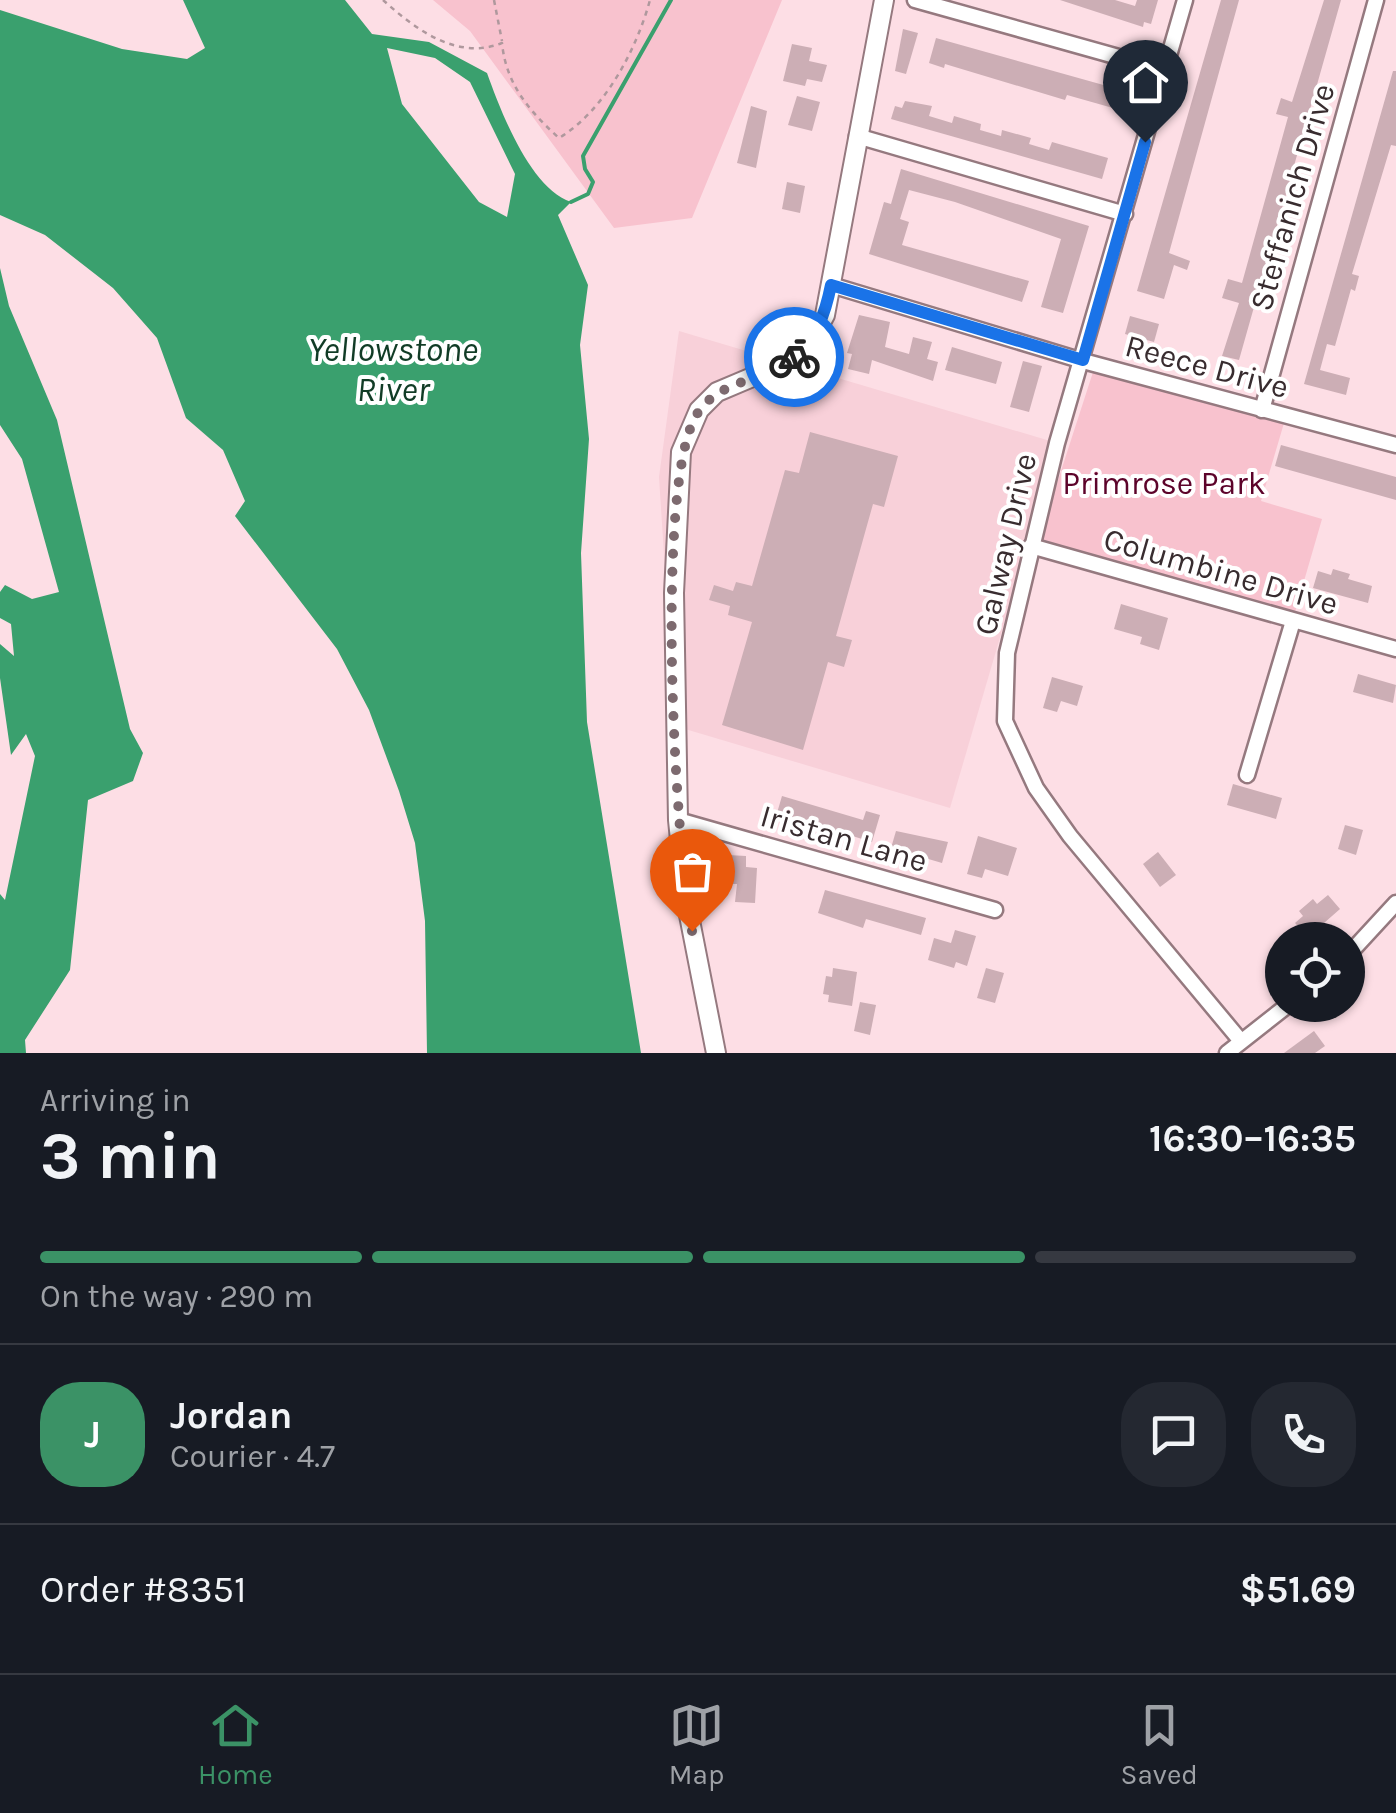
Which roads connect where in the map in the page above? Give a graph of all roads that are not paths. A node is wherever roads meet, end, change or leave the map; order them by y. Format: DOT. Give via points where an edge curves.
graph roads {
  1 [pos="884,0"];
  2 [pos="915,0"];
  3 [pos="1185,0"];
  4 [pos="1376,0"];
  5 [pos="1165,70"];
  6 [pos="857,136"];
  7 [pos="1125,214"];
  8 [pos="831,285"];
  9 [pos="1083,360"];
  10 [pos="1262,410"];
  11 [pos="1396,445"];
  12 [pos="1032,546"];
  13 [pos="1293,621"];
  14 [pos="1396,649"];
  15 [pos="1247,775"];
  16 [pos="678,820"];
  17 [pos="1396,903"];
  18 [pos="995,910"];
  19 [pos="1365,937"];
  20 [pos="1265,1022"];
  21 [pos="1240,1040"];
  22 [pos="716,1053"];
  23 [pos="1227,1053"];
  1 -- 6 [label="street"];
  2 -- 5 [label="street"];
  3 -- 5 [label="street, Galway Drive"];
  4 -- 10 [label="street, Steffanich Drive"];
  5 -- 7 [label="street, Galway Drive"];
  6 -- 7 [label="street"];
  6 -- 8 [label="street"];
  7 -- 9 [label="street, Galway Drive"];
  8 -- 9 [label="street, Reece Drive"];
  8 -- 16 [label="street" via="811,342 788,362 717,392 699,410 681,452 674,593"];
  9 -- 10 [label="street, Reece Drive"];
  9 -- 12 [label="street, Galway Drive"];
  10 -- 11 [label="street, Reece Drive"];
  12 -- 13 [label="street, Columbine Drive"];
  12 -- 21 [label="street, Galway Drive" via="1003,684 1005,721 1017,750 1070,836"];
  13 -- 14 [label="street, Columbine Drive"];
  13 -- 15 [label="street"];
  16 -- 18 [label="street, Iristan Lane"];
  16 -- 22 [label="street"];
  17 -- 19 [label="street"];
  20 -- 21 [label="street"];
  21 -- 23 [label="street"];
}
